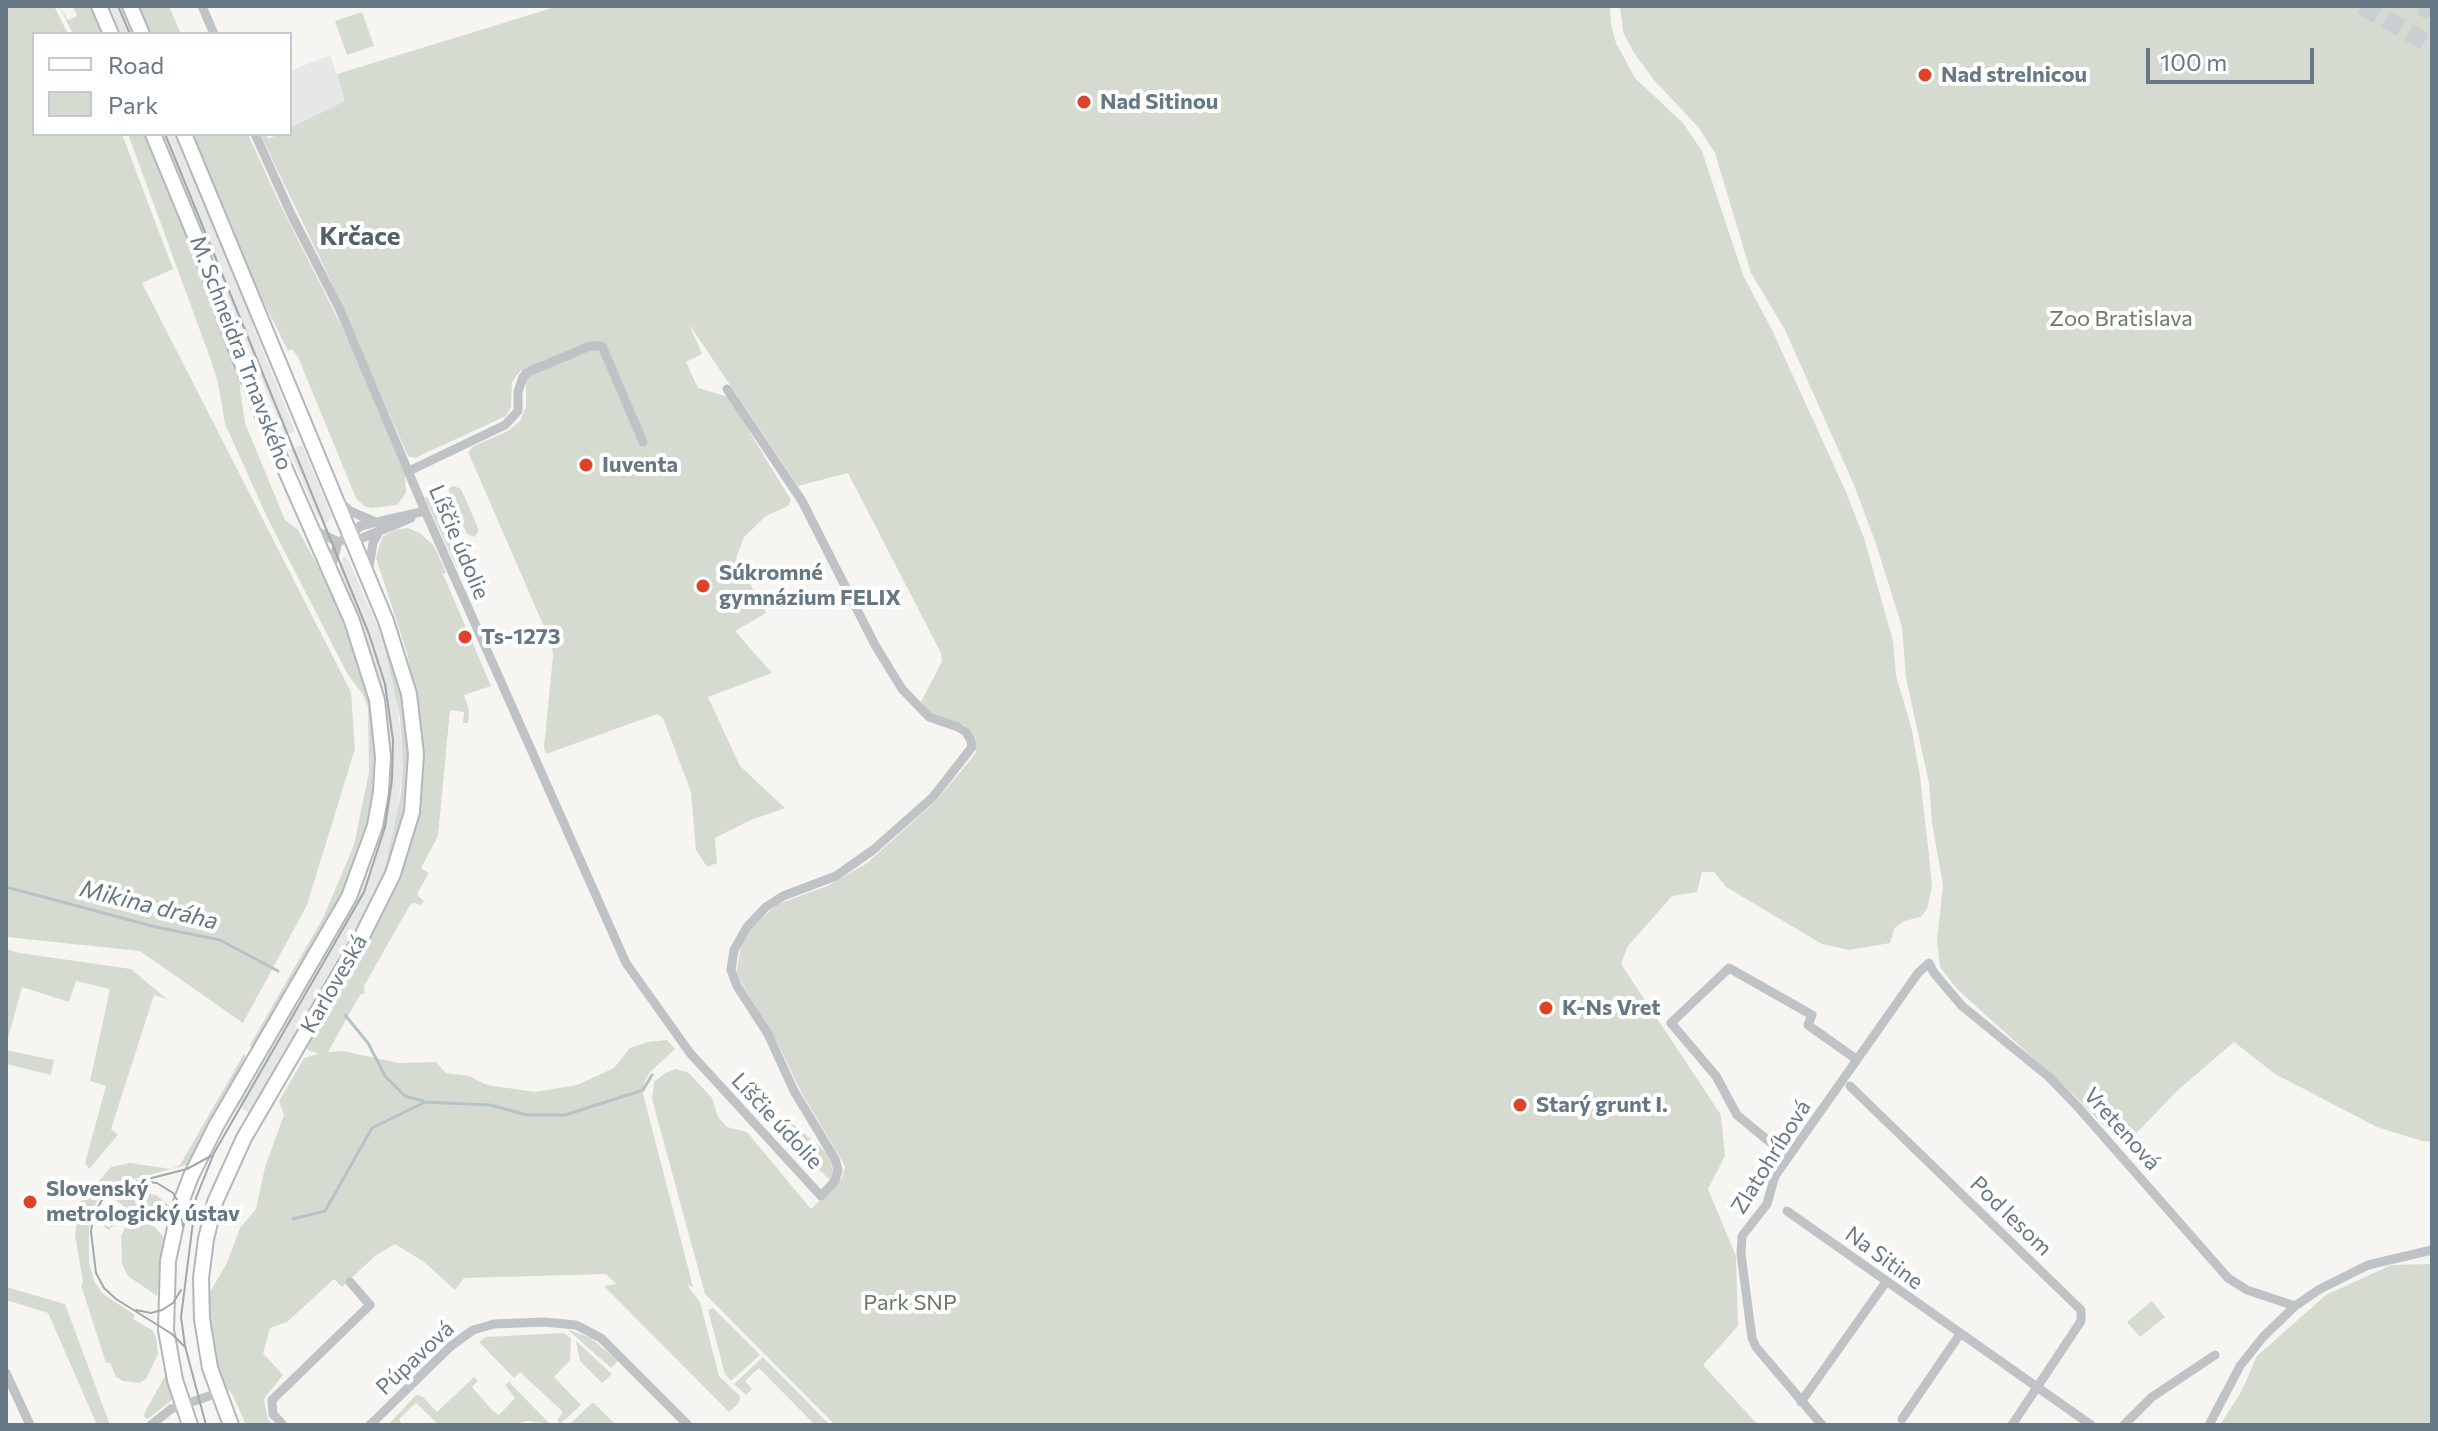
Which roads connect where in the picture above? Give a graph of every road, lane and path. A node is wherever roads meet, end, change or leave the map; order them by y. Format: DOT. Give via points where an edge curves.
graph roads {
  1 [pos="99,6"];
  2 [pos="130,6"];
  3 [pos="202,6"];
  4 [pos="110,32"];
  5 [pos="141,32"];
  6 [pos="213,32"];
  7 [pos="154,136"];
  8 [pos="185,136"];
  9 [pos="256,136"];
  10 [pos="727,389"];
  11 [pos="643,442"];
  12 [pos="409,471"];
  13 [pos="335,498"];
  14 [pos="425,511"];
  15 [pos="376,521"];
  16 [pos="310,527"];
  17 [pos="378,533"];
  18 [pos="345,539"];
  19 [pos="330,572"];
  20 [pos="368,576"];
  21 [pos="1929,963"];
  22 [pos="1856,1059"];
  23 [pos="1850,1086"];
  24 [pos="1788,1157"];
  25 [pos="1787,1211"];
  26 [pos="2432,1250"];
  27 [pos="350,1282"];
  28 [pos="1886,1282"];
  29 [pos="2295,1306"];
  30 [pos="1960,1334"];
  31 [pos="2215,1355"];
  32 [pos="6,1373"];
  33 [pos="2037,1387"];
  34 [pos="218,1393"];
  35 [pos="1801,1402"];
  36 [pos="182,1404"];
  37 [pos="1902,1419"];
  38 [pos="30,1425"];
  39 [pos="151,1425"];
  40 [pos="190,1425"];
  41 [pos="231,1425"];
  42 [pos="283,1425"];
  43 [pos="370,1425"];
  44 [pos="688,1425"];
  45 [pos="1822,1425"];
  46 [pos="2012,1425"];
  47 [pos="2091,1425"];
  48 [pos="2124,1425"];
  49 [pos="2209,1425"];
  1 -- 4 [label="main road"];
  2 -- 5 [label="main road"];
  3 -- 6 [label="street"];
  7 -- 16 [label="main road, M. Schneidra Trnavského"];
  8 -- 13 [label="main road, M. Schneidra Trnavského"];
  9 -- 12 [label="street, Líščie údolie" via="340,310"];
  10 -- 14 [label="street, Líščie údolie" via="802,501 902,689 929,717 966,732 972,747 933,797 873,850 836,876 766,907 734,950 731,970 737,986 835,1159 835,1181 821,1196 690,1053 626,963"];
  11 -- 12 [label="street" via="602,346 590,346 528,372 518,392 518,411 505,425"];
  12 -- 14 [label="street, Líščie údolie"];
  13 -- 15 [label="street"];
  13 -- 18 [label="main road, M. Schneidra Trnavského"];
  14 -- 15 [label="street"];
  14 -- 17 [label="street"];
  15 -- 18 [label="street"];
  16 -- 18 [label="street"];
  16 -- 19 [label="main road, M. Schneidra Trnavského"];
  17 -- 18 [label="street"];
  17 -- 20 [label="street"];
  18 -- 19 [label="street"];
  18 -- 20 [label="main road, Karloveská"];
  19 -- 36 [label="main road, Karloveská" via="377,700 383,757 378,811 340,914 216,1126 180,1205 165,1294 169,1352"];
  20 -- 34 [label="main road, Karloveská" via="411,706 416,754 412,812 381,901 250,1127 215,1202 201,1298 206,1351"];
  21 -- 22 [label="street, Zlatohríbová"];
  21 -- 29 [label="street, Vretenová" via="1962,1006 2077,1106 2228,1278"];
  22 -- 24 [label="street, Zlatohríbová"];
  22 -- 24 [label="street" via="1808,1025 1812,1015 1729,968 1671,1023 1716,1076 1737,1115"];
  23 -- 33 [label="street, Pod lesom" via="2081,1310 2081,1321"];
  24 -- 35 [label="street, Zlatohríbová" via="1767,1204 1742,1236 1741,1254 1752,1338"];
  25 -- 28 [label="street, Na Sitine"];
  26 -- 29 [label="street" via="2368,1265"];
  27 -- 42 [label="street" via="370,1305 275,1397 271,1411"];
  28 -- 30 [label="street, Na Sitine"];
  28 -- 35 [label="street"];
  29 -- 49 [label="street" via="2240,1366"];
  30 -- 33 [label="street, Na Sitine"];
  30 -- 37 [label="street"];
  31 -- 48 [label="street" via="2152,1397"];
  32 -- 38 [label="street"];
  33 -- 46 [label="street"];
  33 -- 47 [label="street, Na Sitine"];
  34 -- 36 [label="street"];
  34 -- 41 [label="main road, Karloveská"];
  35 -- 45 [label="street, Zlatohríbová"];
  36 -- 39 [label="street"];
  36 -- 40 [label="main road, Karloveská"];
  43 -- 44 [label="street, Púpavová" via="473,1330 544,1322 576,1325 601,1338"];
}
